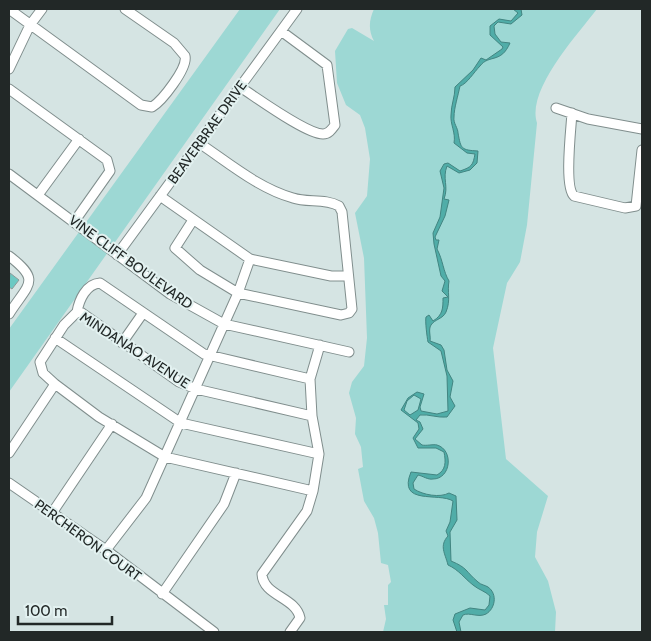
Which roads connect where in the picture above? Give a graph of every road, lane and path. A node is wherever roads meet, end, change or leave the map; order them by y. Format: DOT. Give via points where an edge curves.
graph roads {
  1 [pos="42,9"];
  2 [pos="126,9"];
  3 [pos="297,9"];
  4 [pos="9,10"];
  5 [pos="30,25"];
  6 [pos="281,31"];
  7 [pos="9,69"];
  8 [pos="240,87"];
  9 [pos="9,89"];
  10 [pos="556,108"];
  11 [pos="572,113"];
  12 [pos="642,129"];
  13 [pos="79,139"];
  14 [pos="199,143"];
  15 [pos="642,150"];
  16 [pos="9,174"];
  17 [pos="38,195"];
  18 [pos="160,196"];
  19 [pos="193,220"];
  20 [pos="74,222"];
  21 [pos="117,255"];
  22 [pos="9,256"];
  23 [pos="250,259"];
  24 [pos="347,276"];
  25 [pos="238,293"];
  26 [pos="77,312"];
  27 [pos="143,313"];
  28 [pos="9,314"];
  29 [pos="224,324"];
  30 [pos="55,338"];
  31 [pos="122,343"];
  32 [pos="320,345"];
  33 [pos="349,352"];
  34 [pos="210,356"];
  35 [pos="310,379"];
  36 [pos="55,384"];
  37 [pos="196,389"];
  38 [pos="312,416"];
  39 [pos="181,423"];
  40 [pos="112,424"];
  41 [pos="9,452"];
  42 [pos="319,454"];
  43 [pos="165,457"];
  44 [pos="236,473"];
  45 [pos="9,483"];
  46 [pos="313,491"];
  47 [pos="52,513"];
  48 [pos="106,550"];
  49 [pos="162,594"];
  50 [pos="214,632"];
  51 [pos="290,632"];
  1 -- 5 [label="street"];
  2 -- 5 [label="street" via="174,43 185,56 184,68 152,107 141,105"];
  3 -- 6 [label="street, BEAVERBRAE DRIVE"];
  4 -- 5 [label="street"];
  5 -- 7 [label="street"];
  6 -- 8 [label="street, BEAVERBRAE DRIVE"];
  6 -- 8 [label="street" via="327,65 335,125 330,132 323,134 305,128"];
  8 -- 14 [label="street, BEAVERBRAE DRIVE"];
  9 -- 13 [label="street"];
  10 -- 11 [label="street"];
  11 -- 12 [label="street" via="616,126"];
  11 -- 15 [label="street" via="569,182 574,196 625,208 636,206"];
  13 -- 17 [label="street"];
  13 -- 20 [label="street" via="107,160 110,171"];
  14 -- 18 [label="street, BEAVERBRAE DRIVE"];
  14 -- 24 [label="street" via="279,193 339,206"];
  16 -- 17 [label="street, VINE CLIFF BOULEVARD"];
  17 -- 20 [label="street, VINE CLIFF BOULEVARD"];
  18 -- 19 [label="street"];
  18 -- 21 [label="street, BEAVERBRAE DRIVE"];
  19 -- 23 [label="street"];
  19 -- 25 [label="street" via="176,244 176,252"];
  20 -- 21 [label="street, VINE CLIFF BOULEVARD"];
  21 -- 29 [label="street, VINE CLIFF BOULEVARD" via="170,294"];
  22 -- 28 [label="street" via="30,277"];
  23 -- 24 [label="street" via="331,276"];
  23 -- 25 [label="street"];
  24 -- 25 [label="street" via="352,310 346,315"];
  25 -- 29 [label="street"];
  26 -- 27 [label="street" via="82,297 91,285 97,283"];
  26 -- 30 [label="street, MINDANAO AVENUE"];
  26 -- 31 [label="street, MINDANAO AVENUE"];
  27 -- 31 [label="street"];
  27 -- 34 [label="street"];
  29 -- 32 [label="street, VINE CLIFF BOULEVARD"];
  29 -- 34 [label="street"];
  30 -- 36 [label="street, MINDANAO AVENUE" via="40,366"];
  30 -- 39 [label="street"];
  31 -- 37 [label="street, MINDANAO AVENUE" via="179,382"];
  32 -- 33 [label="street, VINE CLIFF BOULEVARD"];
  32 -- 35 [label="street"];
  34 -- 35 [label="street"];
  34 -- 37 [label="street"];
  35 -- 38 [label="street"];
  36 -- 40 [label="street"];
  36 -- 41 [label="street"];
  37 -- 38 [label="street, MINDANAO AVENUE"];
  37 -- 39 [label="street"];
  38 -- 42 [label="street"];
  39 -- 42 [label="street"];
  39 -- 43 [label="street"];
  40 -- 43 [label="street"];
  40 -- 47 [label="street"];
  42 -- 46 [label="street"];
  43 -- 44 [label="street"];
  43 -- 48 [label="street" via="146,498"];
  44 -- 46 [label="street"];
  44 -- 49 [label="street" via="224,504"];
  45 -- 47 [label="street, PERCHERON COURT"];
  46 -- 51 [label="street" via="307,511 262,574 266,586 299,613 300,618"];
  47 -- 48 [label="street, PERCHERON COURT"];
  48 -- 49 [label="street, PERCHERON COURT"];
  49 -- 50 [label="street, PERCHERON COURT"];
}
